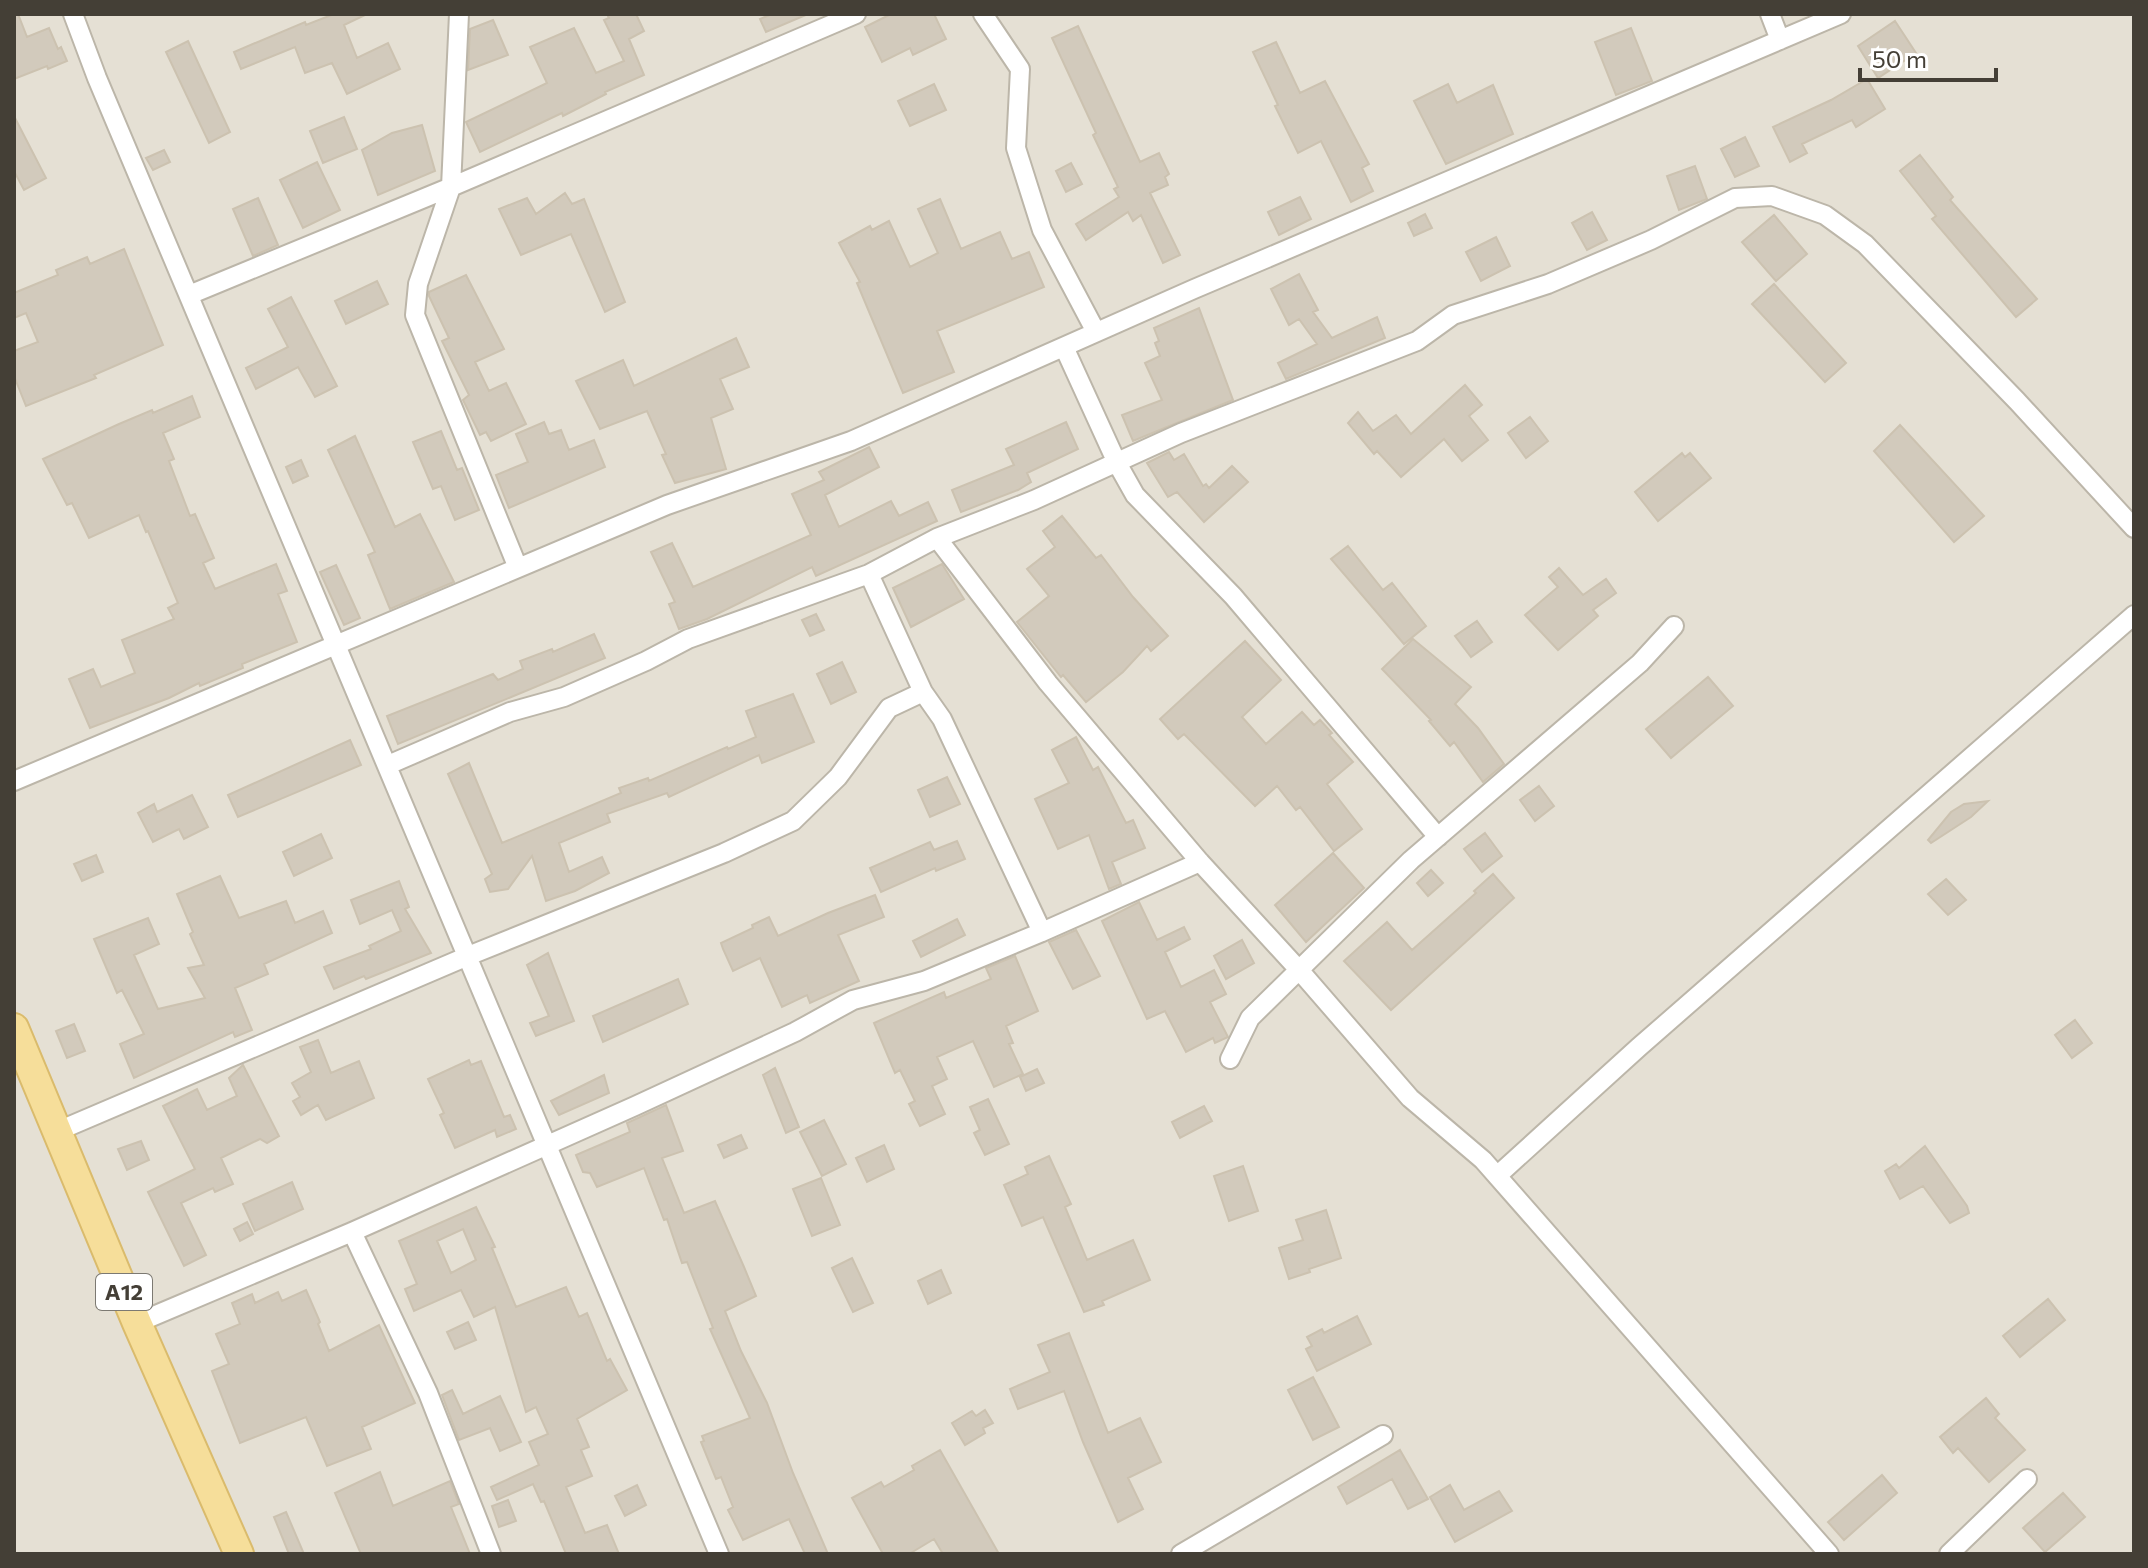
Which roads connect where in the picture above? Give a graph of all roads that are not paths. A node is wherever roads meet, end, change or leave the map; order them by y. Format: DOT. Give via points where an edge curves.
graph roads {
  1 [pos="73,14"];
  2 [pos="459,14"];
  3 [pos="856,14"];
  4 [pos="983,14"];
  5 [pos="1770,14"];
  6 [pos="1841,14"];
  7 [pos="1780,40"];
  8 [pos="451,187"];
  9 [pos="189,295"];
  10 [pos="1096,332"];
  11 [pos="1064,347"];
  12 [pos="1117,463"];
  13 [pos="2134,528"];
  14 [pos="937,538"];
  15 [pos="518,568"];
  16 [pos="869,574"];
  17 [pos="2134,615"];
  18 [pos="1674,626"];
  19 [pos="337,645"];
  20 [pos="923,692"];
  21 [pos="388,765"];
  22 [pos="14,781"];
  23 [pos="1438,837"];
  24 [pos="1200,862"];
  25 [pos="1042,932"];
  26 [pos="468,956"];
  27 [pos="1300,971"];
  28 [pos="15,1035"];
  29 [pos="1230,1059"];
  30 [pos="58,1131"];
  31 [pos="547,1144"];
  32 [pos="1497,1176"];
  33 [pos="352,1232"];
  34 [pos="137,1323"];
  35 [pos="1383,1435"];
  36 [pos="2027,1479"];
  37 [pos="239,1554"];
  38 [pos="491,1554"];
  39 [pos="719,1554"];
  40 [pos="1181,1554"];
  41 [pos="1829,1554"];
  42 [pos="1949,1554"];
  1 -- 9 [label="street"];
  2 -- 8 [label="street"];
  3 -- 8 [label="street"];
  4 -- 10 [label="street" via="1020,69 1016,148 1042,230"];
  5 -- 7 [label="street"];
  6 -- 7 [label="street"];
  7 -- 10 [label="street"];
  8 -- 9 [label="street"];
  8 -- 15 [label="street" via="418,284 415,315"];
  9 -- 19 [label="street"];
  10 -- 11 [label="street"];
  11 -- 12 [label="street"];
  11 -- 15 [label="street" via="851,441 667,505"];
  12 -- 13 [label="street" via="1417,341 1453,315 1548,284 1735,198 1772,196 1825,215 1865,244"];
  12 -- 14 [label="street"];
  12 -- 23 [label="street" via="1135,495 1233,596"];
  14 -- 16 [label="street"];
  14 -- 24 [label="street" via="1048,683"];
  15 -- 19 [label="street"];
  16 -- 20 [label="street"];
  16 -- 21 [label="street" via="688,639 564,697 510,712"];
  17 -- 32 [label="street"];
  18 -- 23 [label="street" via="1640,663"];
  19 -- 21 [label="street"];
  19 -- 22 [label="street"];
  20 -- 25 [label="street" via="942,719"];
  20 -- 26 [label="street" via="889,708 838,777 793,821"];
  21 -- 26 [label="street"];
  23 -- 27 [label="street"];
  24 -- 25 [label="street"];
  24 -- 27 [label="street"];
  25 -- 31 [label="street" via="924,981 853,1000 782,1038"];
  26 -- 30 [label="street"];
  26 -- 31 [label="street"];
  27 -- 29 [label="street" via="1250,1018"];
  27 -- 32 [label="street" via="1410,1098"];
  28 -- 30 [label="main road, A12"];
  30 -- 34 [label="main road, A12"];
  31 -- 33 [label="street"];
  31 -- 39 [label="street"];
  32 -- 41 [label="street"];
  33 -- 34 [label="street"];
  33 -- 38 [label="street" via="428,1393"];
  34 -- 37 [label="main road, A12"];
  35 -- 40 [label="street"];
  36 -- 42 [label="street"];
}
